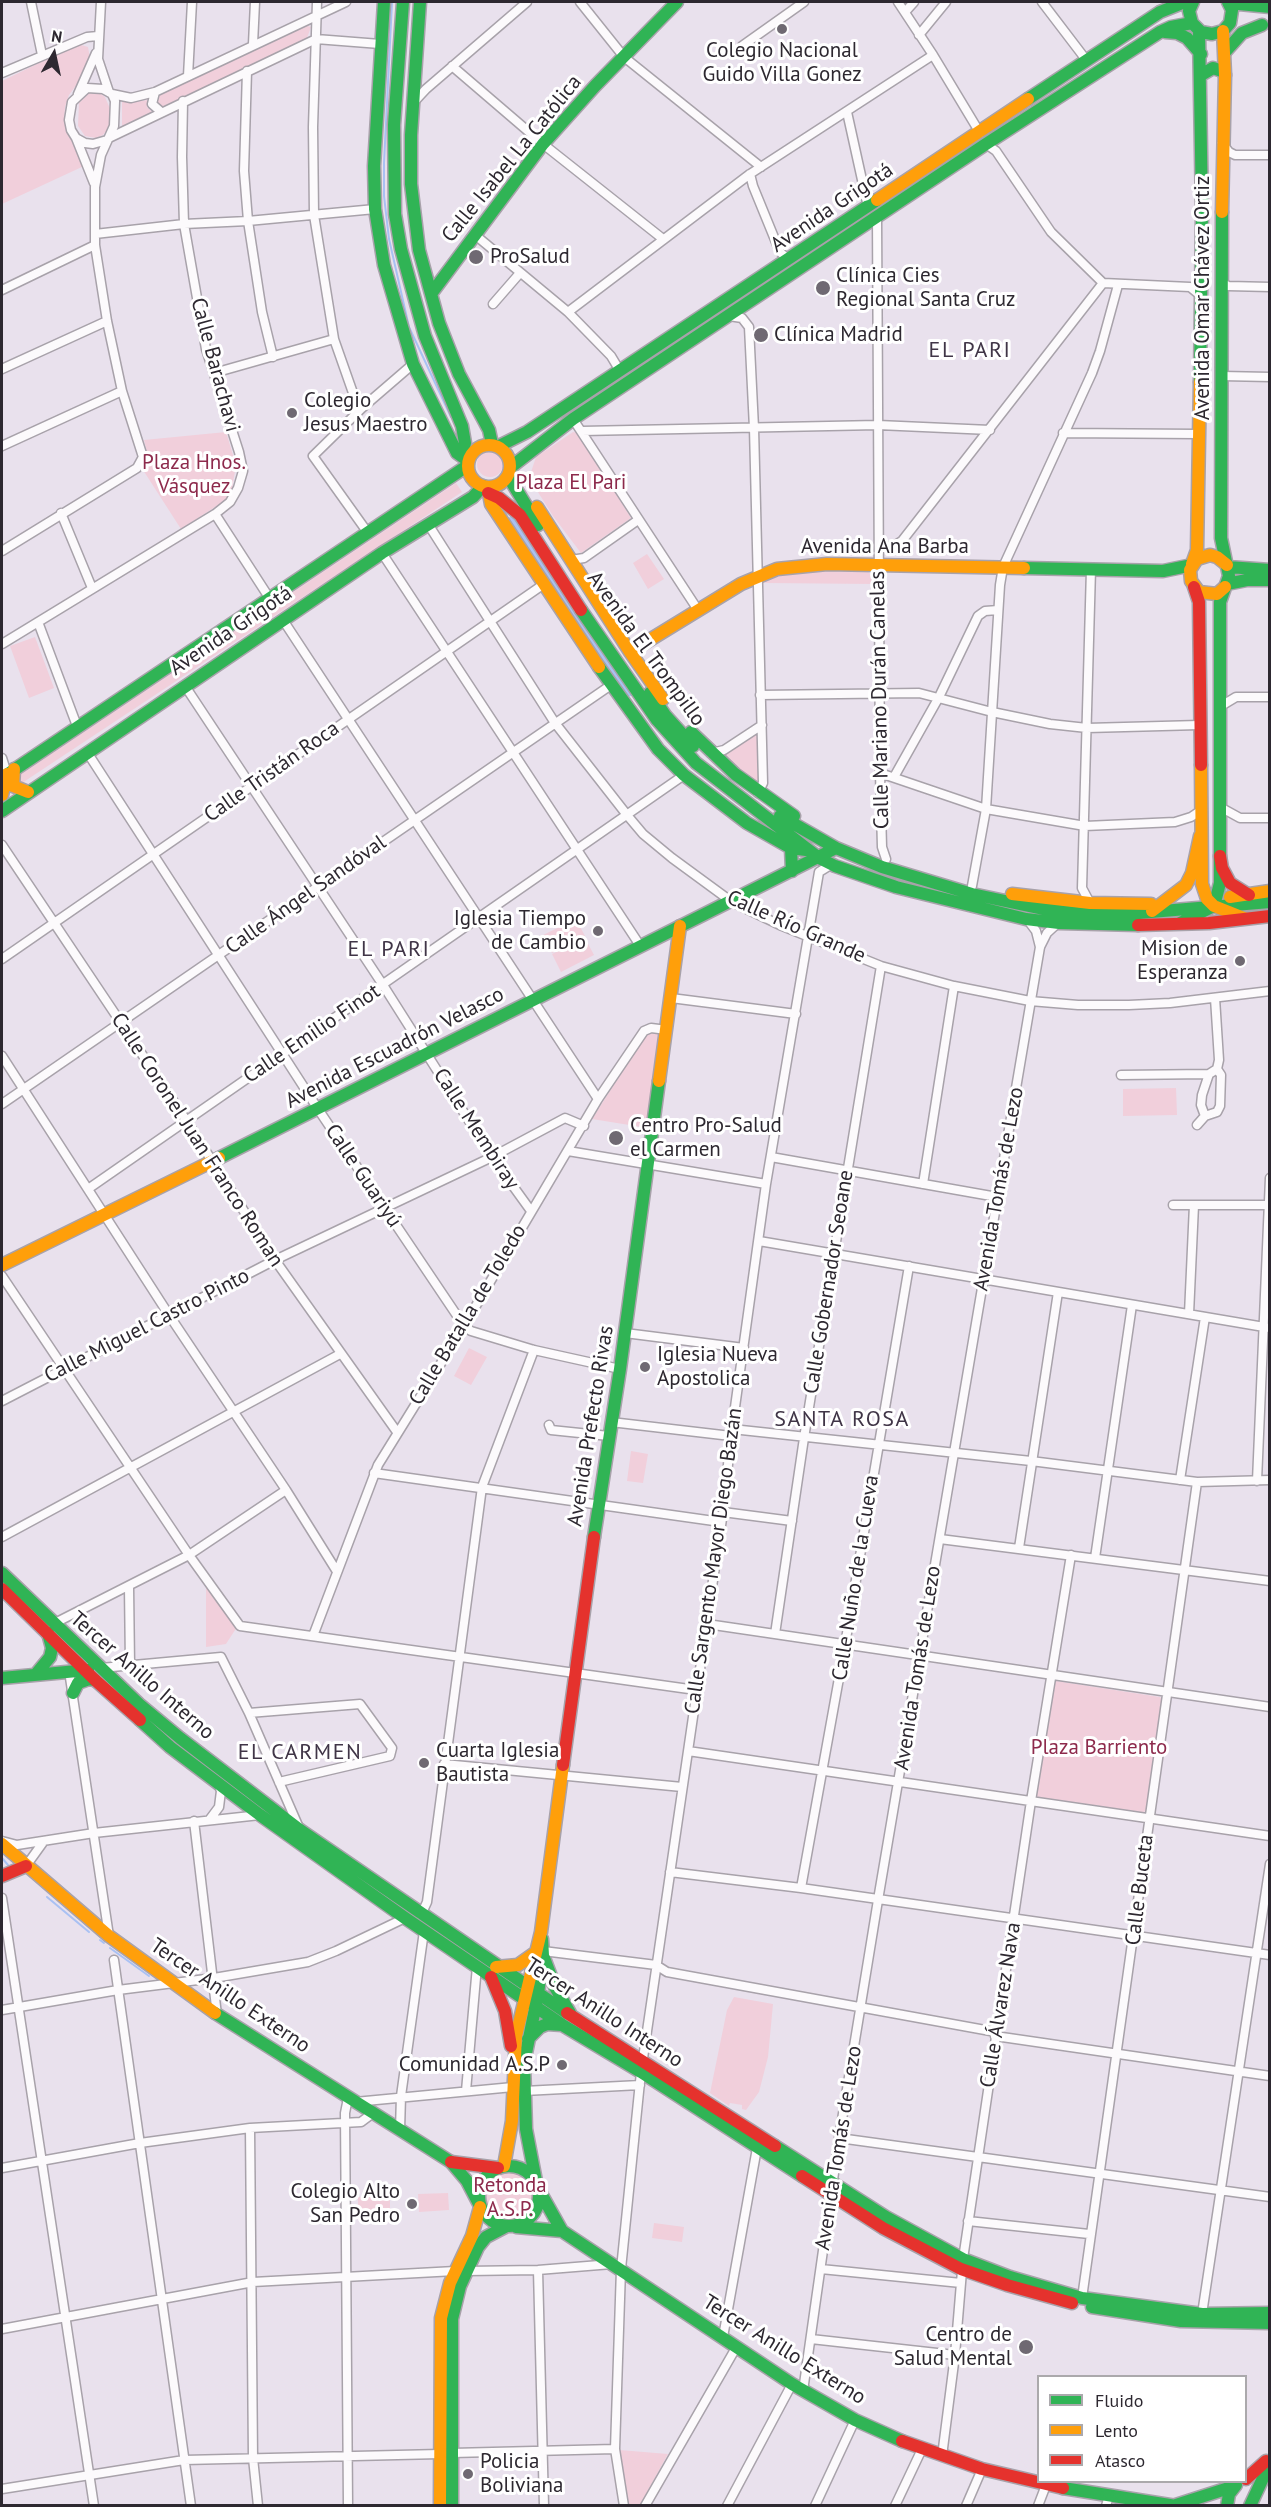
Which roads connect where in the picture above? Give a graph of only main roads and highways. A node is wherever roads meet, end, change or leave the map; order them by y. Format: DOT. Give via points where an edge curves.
graph roads {
  1 [pos="384,2"];
  2 [pos="403,2"];
  3 [pos="418,2"];
  4 [pos="677,2"];
  5 [pos="1185,2"];
  6 [pos="1193,2"];
  7 [pos="1229,2"];
  8 [pos="1252,4"];
  9 [pos="1269,6"];
  10 [pos="1266,25"];
  11 [pos="1195,27"];
  12 [pos="1226,27"];
  13 [pos="1160,32"];
  14 [pos="1225,52"];
  15 [pos="1201,54"];
  16 [pos="1202,75"];
  17 [pos="1225,75"];
  18 [pos="983,138"];
  19 [pos="1202,212"];
  20 [pos="1222,212"];
  21 [pos="1202,231"];
  22 [pos="1222,232"];
  23 [pos="431,294"];
  24 [pos="601,384"];
  25 [pos="570,421"];
  26 [pos="494,443"];
  27 [pos="466,461"];
  28 [pos="510,470"];
  29 [pos="486,489"];
  30 [pos="1198,523"];
  31 [pos="1221,525"];
  32 [pos="1192,565"];
  33 [pos="1227,566"];
  34 [pos="1269,570"];
  35 [pos="1163,571"];
  36 [pos="1269,580"];
  37 [pos="1227,585"];
  38 [pos="1194,586"];
  39 [pos="611,621"];
  40 [pos="1199,626"];
  41 [pos="1220,626"];
  42 [pos="617,647"];
  43 [pos="630,652"];
  44 [pos="1199,745"];
  45 [pos="707,755"];
  46 [pos="5,782"];
  47 [pos="1221,782"];
  48 [pos="23,790"];
  49 [pos="702,790"];
  50 [pos="1200,798"];
  51 [pos="751,807"];
  52 [pos="2,811"];
  53 [pos="801,829"];
  54 [pos="1220,833"];
  55 [pos="1200,836"];
  56 [pos="836,848"];
  57 [pos="791,849"];
  58 [pos="806,850"];
  59 [pos="1220,856"];
  60 [pos="819,858"];
  61 [pos="805,865"];
  62 [pos="792,871"];
  63 [pos="1269,891"];
  64 [pos="1249,894"];
  65 [pos="1213,901"];
  66 [pos="1269,902"];
  67 [pos="1164,903"];
  68 [pos="1150,912"];
  69 [pos="1261,919"];
  70 [pos="1176,924"];
  71 [pos="680,926"];
  72 [pos="2,1265"];
  73 [pos="2,1573"];
  74 [pos="2,1589"];
  75 [pos="49,1624"];
  76 [pos="84,1670"];
  77 [pos="36,1674"];
  78 [pos="2,1677"];
  79 [pos="95,1680"];
  80 [pos="125,1690"];
  81 [pos="73,1693"];
  82 [pos="2,1842"];
  83 [pos="315,1854"];
  84 [pos="339,1857"];
  85 [pos="26,1866"];
  86 [pos="2,1876"];
  87 [pos="349,1878"];
  88 [pos="371,1880"];
  89 [pos="540,1953"];
  90 [pos="494,1971"];
  91 [pos="531,1997"];
  92 [pos="568,2021"];
  93 [pos="527,2040"];
  94 [pos="513,2063"];
  95 [pos="641,2072"];
  96 [pos="518,2089"];
  97 [pos="683,2100"];
  98 [pos="713,2106"];
  99 [pos="719,2124"];
  100 [pos="758,2134"];
  101 [pos="451,2162"];
  102 [pos="501,2167"];
  103 [pos="812,2177"];
  104 [pos="537,2185"];
  105 [pos="479,2205"];
  106 [pos="856,2205"];
  107 [pos="510,2227"];
  108 [pos="562,2231"];
  109 [pos="962,2264"];
  110 [pos="460,2271"];
  111 [pos="1172,2310"];
  112 [pos="1202,2314"];
  113 [pos="1148,2317"];
  114 [pos="1268,2320"];
  115 [pos="1180,2321"];
  116 [pos="446,2453"];
  117 [pos="1269,2458"];
  118 [pos="1269,2463"];
  119 [pos="1247,2478"];
  120 [pos="1265,2478"];
  121 [pos="1247,2481"];
  122 [pos="1037,2483"];
  123 [pos="1038,2483"];
  124 [pos="1239,2483"];
  125 [pos="1241,2483"];
  126 [pos="1107,2501"];
  127 [pos="440,2505"];
  128 [pos="452,2505"];
  129 [pos="1176,2505"];
  130 [pos="1227,2505"];
  131 [pos="1250,2505"];
  1 -- 27 [label="main road" via="375,129 375,209 391,292 413,364 457,453"];
  2 -- 27 [label="main road" via="394,125 395,214 422,326 462,426"];
  3 -- 23 [label="main road" via="411,184"];
  3 -- 26 [label="main road" via="400,180 408,245 432,333 446,366 472,419"];
  4 -- 23 [label="main road, Calle Isabel La Católica" via="543,144"];
  5 -- 18 [label="main road, Avenida Grigotá" via="1160,12 1087,61"];
  6 -- 11 [label="main road, Avenida Omar Chávez Ortiz" via="1189,14"];
  7 -- 8 [label="main road"];
  7 -- 12 [label="main road, Avenida Omar Chávez Ortiz" via="1232,13"];
  8 -- 9 [label="main road"];
  10 -- 12 [label="main road, Avenida Grigotá"];
  10 -- 14 [label="main road" via="1242,33"];
  11 -- 12 [label="main road, Avenida Grigotá" via="1212,34"];
  11 -- 13 [label="main road, Avenida Grigotá" via="1171,27"];
  11 -- 15 [label="main road, Avenida Omar Chávez Ortiz"];
  12 -- 14 [label="main road, Avenida Omar Chávez Ortiz"];
  13 -- 15 [label="main road" via="1187,38"];
  13 -- 18 [label="main road, Avenida Grigotá"];
  14 -- 17 [label="main road, Avenida Omar Chávez Ortiz"];
  15 -- 16 [label="main road, Avenida Omar Chávez Ortiz"];
  16 -- 17 [label="main road" via="1213,68"];
  16 -- 19 [label="main road, Avenida Omar Chávez Ortiz"];
  17 -- 20 [label="main road, Avenida Omar Chávez Ortiz"];
  18 -- 24 [label="main road, Avenida Grigotá" via="868,207"];
  18 -- 25 [label="main road, Avenida Grigotá" via="877,217"];
  19 -- 20 [label="main road" via="1212,217"];
  19 -- 21 [label="main road, Avenida Omar Chávez Ortiz"];
  20 -- 22 [label="main road, Avenida Omar Chávez Ortiz"];
  21 -- 22 [label="main road" via="1212,226"];
  21 -- 30 [label="main road, Avenida Omar Chávez Ortiz"];
  22 -- 31 [label="main road, Avenida Omar Chávez Ortiz"];
  23 -- 26 [label="main road" via="459,374"];
  24 -- 25 [label="main road" via="604,394"];
  24 -- 26 [label="main road, Avenida Grigotá" via="527,432"];
  25 -- 28 [label="main road, Avenida Grigotá"];
  26 -- 27 [label="main road" via="475,449"];
  26 -- 28 [label="main road" via="508,455"];
  27 -- 29 [label="main road" via="472,479"];
  27 -- 46 [label="main road, Avenida Grigotá" via="368,533 77,726"];
  28 -- 29 [label="main road" via="500,484"];
  28 -- 39 [label="main road, Avenida El Trompillo"];
  28 -- 42 [label="main road, Avenida El Trompillo" via="573,583"];
  29 -- 48 [label="main road, Avenida Grigotá" via="382,553 87,752"];
  29 -- 49 [label="main road, Avenida El Trompillo" via="491,504 643,730"];
  29 -- 51 [label="main road, Avenida El Trompillo" via="520,515 657,720 696,763"];
  30 -- 31 [label="main road" via="1209,529"];
  30 -- 32 [label="main road, Avenida Omar Chávez Ortiz"];
  31 -- 33 [label="main road, Avenida Omar Chávez Ortiz"];
  32 -- 33 [label="main road" via="1210,555"];
  32 -- 35 [label="main road, Avenida Ana Barba"];
  32 -- 38 [label="main road" via="1190,576"];
  33 -- 34 [label="main road"];
  33 -- 37 [label="main road"];
  35 -- 38 [label="main road, Avenida Ana Barba"];
  35 -- 43 [label="main road, Avenida Ana Barba" via="879,565 777,569 759,575"];
  36 -- 37 [label="main road"];
  37 -- 38 [label="main road" via="1210,595 1198,592"];
  37 -- 41 [label="main road" via="1220,602"];
  38 -- 40 [label="main road"];
  39 -- 42 [label="main road"];
  39 -- 43 [label="main road, Avenida El Trompillo"];
  40 -- 41 [label="main road" via="1211,619"];
  40 -- 44 [label="main road"];
  41 -- 47 [label="main road"];
  42 -- 45 [label="main road, Avenida El Trompillo" via="665,715"];
  43 -- 45 [label="main road, Avenida El Trompillo"];
  44 -- 47 [label="main road" via="1202,781 1214,787"];
  44 -- 50 [label="main road"];
  45 -- 53 [label="main road, Avenida El Trompillo" via="731,782"];
  45 -- 67 [label="main road, Avenida El Trompillo" via="758,793 824,833 886,859 972,886 1028,897 1090,903"];
  46 -- 48 [label="main road"];
  46 -- 48 [label="main road"];
  47 -- 54 [label="main road"];
  48 -- 52 [label="main road, Avenida Grigotá"];
  49 -- 51 [label="main road"];
  49 -- 57 [label="main road, Avenida El Trompillo" via="747,824"];
  50 -- 54 [label="main road" via="1209,793 1217,798"];
  50 -- 55 [label="main road"];
  51 -- 58 [label="main road, Avenida El Trompillo"];
  53 -- 56 [label="main road, Avenida El Trompillo"];
  53 -- 58 [label="main road"];
  54 -- 59 [label="main road"];
  55 -- 65 [label="main road" via="1202,884"];
  55 -- 67 [label="main road" via="1190,878"];
  56 -- 60 [label="main road, Avenida Escuadrón Velasco"];
  56 -- 68 [label="main road, Avenida El Trompillo" via="927,882 1008,902 1085,914"];
  57 -- 58 [label="main road, Avenida El Trompillo"];
  57 -- 62 [label="main road"];
  58 -- 60 [label="main road, Avenida El Trompillo"];
  58 -- 61 [label="main road"];
  59 -- 64 [label="main road" via="1230,883"];
  59 -- 65 [label="main road"];
  60 -- 61 [label="main road, Avenida Escuadrón Velasco"];
  60 -- 70 [label="main road, Avenida El Trompillo" via="896,887 1026,919"];
  61 -- 62 [label="main road, Avenida Escuadrón Velasco"];
  62 -- 71 [label="main road, Avenida Escuadrón Velasco"];
  63 -- 64 [label="main road, Avenida El Trompillo"];
  64 -- 65 [label="main road, Avenida El Trompillo"];
  65 -- 66 [label="main road, Avenida El Trompillo"];
  65 -- 67 [label="main road, Avenida El Trompillo"];
  65 -- 68 [label="main road, Avenida El Trompillo"];
  65 -- 69 [label="main road"];
  65 -- 70 [label="main road"];
  67 -- 68 [label="main road"];
  69 -- 70 [label="main road, Avenida El Trompillo"];
  71 -- 72 [label="main road, Avenida Escuadrón Velasco"];
  71 -- 89 [label="main road, Avenida Prefecto Rivas" via="560,1774"];
  73 -- 75 [label="main road, Tercer Anillo Interno"];
  74 -- 75 [label="main road, Tercer Anillo Interno"];
  75 -- 76 [label="main road, Tercer Anillo Interno"];
  75 -- 77 [label="main road" via="50,1657"];
  75 -- 80 [label="main road, Tercer Anillo Interno"];
  76 -- 77 [label="main road"];
  76 -- 79 [label="main road, Tercer Anillo Interno"];
  76 -- 80 [label="main road" via="97,1670"];
  77 -- 78 [label="main road"];
  79 -- 81 [label="main road" via="78,1683"];
  79 -- 83 [label="main road, Tercer Anillo Interno" via="170,1747"];
  80 -- 84 [label="main road, Tercer Anillo Interno" via="180,1738 289,1815 300,1830"];
  82 -- 85 [label="main road, Tercer Anillo Externo"];
  83 -- 84 [label="main road" via="333,1861"];
  83 -- 87 [label="main road, Tercer Anillo Interno"];
  84 -- 88 [label="main road, Tercer Anillo Interno"];
  85 -- 86 [label="main road"];
  85 -- 101 [label="main road, Tercer Anillo Externo" via="169,1982"];
  87 -- 88 [label="main road" via="354,1873"];
  87 -- 90 [label="main road, Tercer Anillo Interno" via="477,1966"];
  88 -- 90 [label="main road, Tercer Anillo Interno"];
  89 -- 90 [label="main road" via="518,1965"];
  89 -- 91 [label="main road, Avenida Prefecto Rivas"];
  89 -- 92 [label="main road"];
  90 -- 91 [label="main road, Tercer Anillo Interno"];
  90 -- 94 [label="main road"];
  91 -- 92 [label="main road, Tercer Anillo Interno"];
  91 -- 93 [label="main road, Avenida Prefecto Rivas"];
  91 -- 94 [label="main road, Avenida Prefecto Rivas" via="516,2036"];
  92 -- 93 [label="main road" via="540,2027"];
  92 -- 95 [label="main road, Tercer Anillo Interno"];
  93 -- 96 [label="main road, Avenida Prefecto Rivas"];
  94 -- 96 [label="main road, Avenida Prefecto Rivas"];
  95 -- 97 [label="main road, Tercer Anillo Interno"];
  95 -- 98 [label="main road, Tercer Anillo Interno"];
  96 -- 102 [label="main road, Avenida Prefecto Rivas"];
  96 -- 104 [label="main road, Avenida Prefecto Rivas"];
  97 -- 98 [label="main road" via="706,2113"];
  97 -- 99 [label="main road, Tercer Anillo Interno"];
  98 -- 100 [label="main road, Tercer Anillo Interno"];
  99 -- 100 [label="main road" via="728,2118"];
  99 -- 103 [label="main road, Tercer Anillo Interno"];
  100 -- 103 [label="main road, Tercer Anillo Interno"];
  101 -- 102 [label="main road, Tercer Anillo Externo"];
  101 -- 105 [label="main road, Tercer Anillo Externo" via="467,2181"];
  102 -- 104 [label="main road" via="522,2169"];
  102 -- 105 [label="main road" via="485,2178"];
  103 -- 106 [label="main road, Tercer Anillo Interno" via="831,2196"];
  103 -- 106 [label="main road, Tercer Anillo Interno" via="833,2182"];
  104 -- 107 [label="main road" via="537,2209 524,2223"];
  104 -- 108 [label="main road, Tercer Anillo Externo"];
  105 -- 107 [label="main road" via="494,2223"];
  105 -- 110 [label="main road"];
  106 -- 109 [label="main road, Tercer Anillo Interno" via="923,2238"];
  107 -- 108 [label="main road, Tercer Anillo Externo"];
  107 -- 110 [label="main road" via="486,2237"];
  108 -- 122 [label="main road, Tercer Anillo Externo" via="798,2387 855,2420 942,2456"];
  109 -- 111 [label="main road, Tercer Anillo Interno" via="1082,2298"];
  109 -- 113 [label="main road, Tercer Anillo Interno" via="1047,2297"];
  110 -- 116 [label="main road" via="444,2300 440,2334"];
  111 -- 112 [label="main road, Tercer Anillo Interno"];
  111 -- 113 [label="main road" via="1168,2317"];
  112 -- 114 [label="main road, Tercer Anillo Interno"];
  112 -- 115 [label="main road" via="1183,2315"];
  113 -- 115 [label="main road, Tercer Anillo Interno"];
  114 -- 115 [label="main road, Tercer Anillo Interno"];
  116 -- 127 [label="main road"];
  116 -- 128 [label="main road"];
  117 -- 119 [label="main road"];
  118 -- 120 [label="main road"];
  120 -- 121 [label="main road, Tercer Anillo Externo"];
  120 -- 131 [label="main road"];
  123 -- 126 [label="main road, Tercer Anillo Externo"];
  124 -- 129 [label="main road, Tercer Anillo Externo"];
  125 -- 130 [label="main road" via="1229,2494"];
  126 -- 129 [label="main road, Tercer Anillo Externo"];
}
